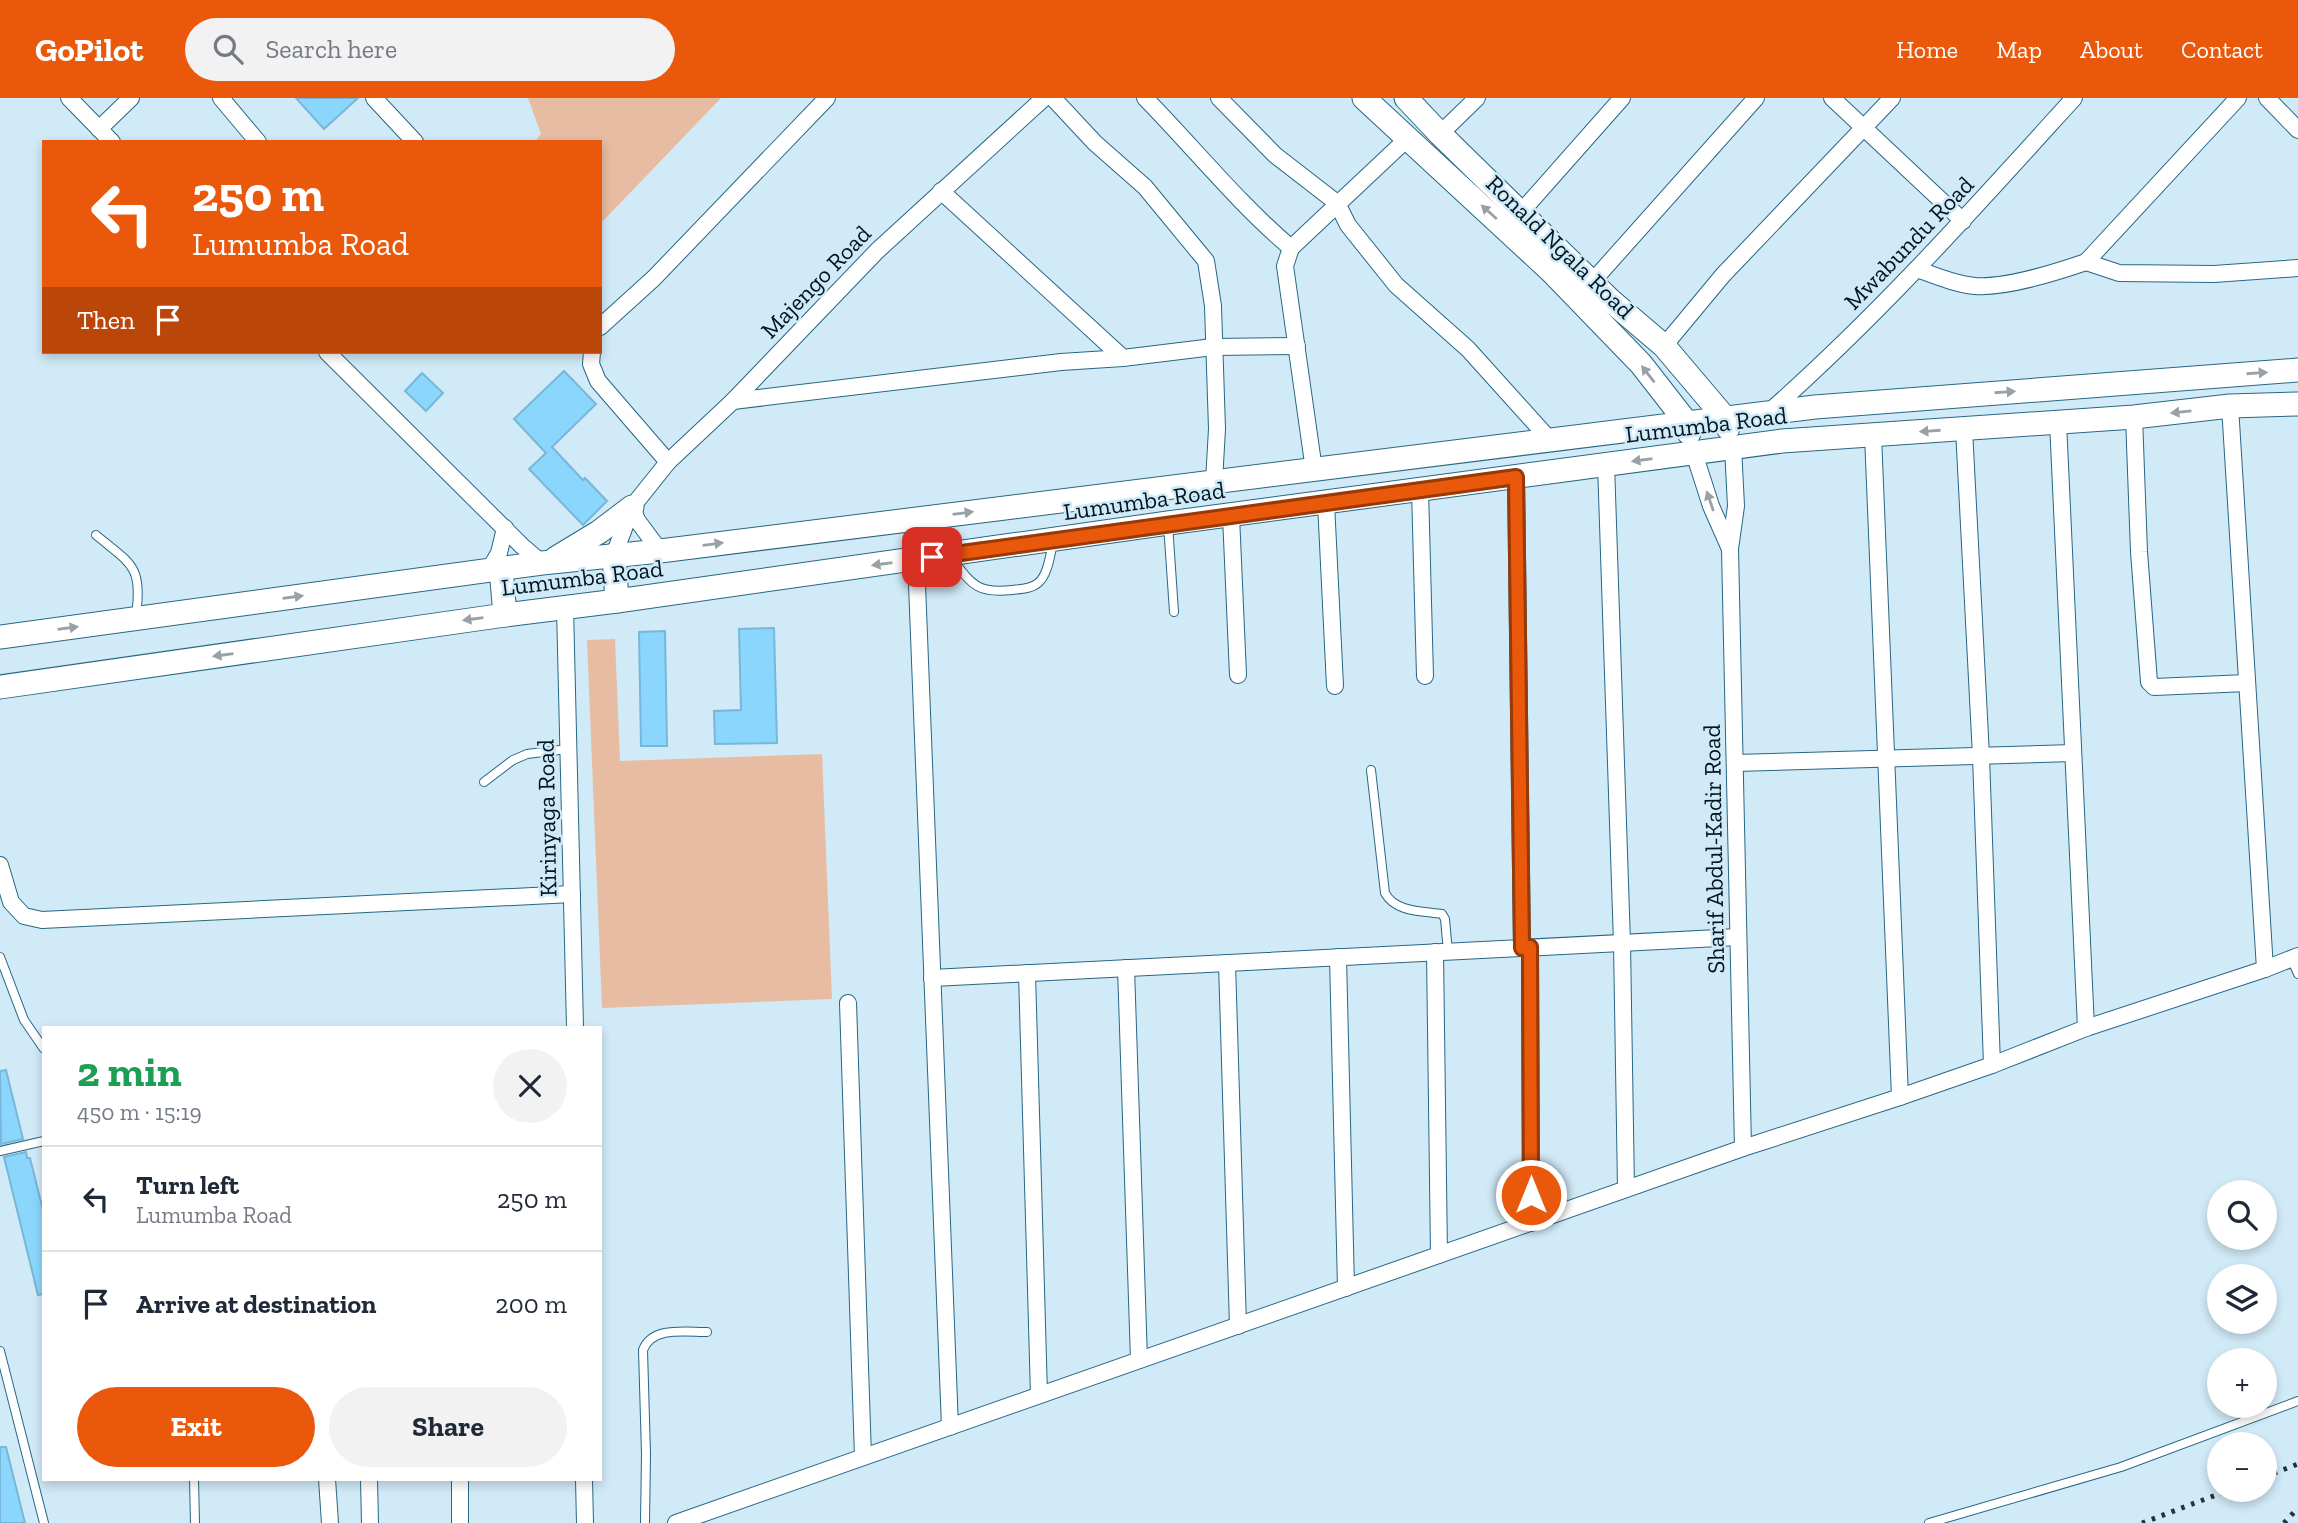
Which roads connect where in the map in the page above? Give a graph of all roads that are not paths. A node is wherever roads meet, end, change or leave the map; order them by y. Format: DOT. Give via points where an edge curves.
graph roads {
  1 [pos="69,98"];
  2 [pos="131,98"];
  3 [pos="221,98"];
  4 [pos="374,98"];
  5 [pos="828,98"];
  6 [pos="1044,98"];
  7 [pos="1053,98"];
  8 [pos="1145,98"];
  9 [pos="1219,98"];
  10 [pos="1364,98"];
  11 [pos="1406,98"];
  12 [pos="1477,98"];
  13 [pos="1622,98"];
  14 [pos="1756,98"];
  15 [pos="1832,98"];
  16 [pos="1892,98"];
  17 [pos="2074,98"];
  18 [pos="2238,98"];
  19 [pos="2267,98"];
  20 [pos="1864,128"];
  21 [pos="99,129"];
  22 [pos="2298,130"];
  23 [pos="1440,134"];
  24 [pos="1408,138"];
  25 [pos="110,140"];
  26 [pos="256,140"];
  27 [pos="413,140"];
  28 [pos="941,191"];
  29 [pos="1337,203"];
  30 [pos="1522,211"];
  31 [pos="1963,221"];
  32 [pos="1291,248"];
  33 [pos="2086,262"];
  34 [pos="2298,268"];
  35 [pos="1917,269"];
  36 [pos="1592,282"];
  37 [pos="602,325"];
  38 [pos="1297,346"];
  39 [pos="1664,346"];
  40 [pos="1213,347"];
  41 [pos="329,354"];
  42 [pos="592,354"];
  43 [pos="1123,358"];
  44 [pos="2298,370"];
  45 [pos="733,401"];
  46 [pos="2298,404"];
  47 [pos="2230,406"];
  48 [pos="1769,412"];
  49 [pos="2134,417"];
  50 [pos="1725,418"];
  51 [pos="2058,422"];
  52 [pos="1687,423"];
  53 [pos="1964,429"];
  54 [pos="1872,435"];
  55 [pos="1550,440"];
  56 [pos="1733,447"];
  57 [pos="1694,453"];
  58 [pos="668,462"];
  59 [pos="1606,464"];
  60 [pos="1314,470"];
  61 [pos="1516,477"];
  62 [pos="1214,481"];
  63 [pos="1420,490"];
  64 [pos="1326,503"];
  65 [pos="632,508"];
  66 [pos="1231,516"];
  67 [pos="1168,523"];
  68 [pos="505,528"];
  69 [pos="96,535"];
  70 [pos="1054,540"];
  71 [pos="1730,549"];
  72 [pos="660,551"];
  73 [pos="614,555"];
  74 [pos="949,555"];
  75 [pos="916,559"];
  76 [pos="545,563"];
  77 [pos="495,570"];
  78 [pos="617,601"];
  79 [pos="565,607"];
  80 [pos="1174,612"];
  81 [pos="505,615"];
  82 [pos="136,618"];
  83 [pos="0,637"];
  84 [pos="1238,675"];
  85 [pos="1425,676"];
  86 [pos="2247,683"];
  87 [pos="1335,685"];
  88 [pos="0,687"];
  89 [pos="568,749"];
  90 [pos="2073,753"];
  91 [pos="1982,756"];
  92 [pos="1886,759"];
  93 [pos="1734,763"];
  94 [pos="1371,771"];
  95 [pos="484,782"];
  96 [pos="0,865"];
  97 [pos="572,894"];
  98 [pos="1738,937"];
  99 [pos="1622,943"];
  100 [pos="1526,948"];
  101 [pos="1441,952"];
  102 [pos="0,957"];
  103 [pos="1338,957"];
  104 [pos="2295,957"];
  105 [pos="1227,963"];
  106 [pos="1126,968"];
  107 [pos="2265,969"];
  108 [pos="1027,973"];
  109 [pos="2298,974"];
  110 [pos="932,978"];
  111 [pos="848,1003"];
  112 [pos="575,1026"];
  113 [pos="2086,1028"];
  114 [pos="42,1046"];
  115 [pos="1992,1065"];
  116 [pos="1900,1097"];
  117 [pos="42,1141"];
  118 [pos="1743,1149"];
  119 [pos="0,1151"];
  120 [pos="1626,1189"];
  121 [pos="1531,1223"];
  122 [pos="1440,1255"];
  123 [pos="1346,1287"];
  124 [pos="1238,1326"];
  125 [pos="707,1332"];
  126 [pos="0,1351"];
  127 [pos="1139,1360"];
  128 [pos="1039,1395"];
  129 [pos="2298,1401"];
  130 [pos="950,1427"];
  131 [pos="863,1457"];
  132 [pos="194,1481"];
  133 [pos="327,1481"];
  134 [pos="369,1481"];
  135 [pos="460,1481"];
  136 [pos="584,1481"];
  137 [pos="44,1523"];
  138 [pos="195,1523"];
  139 [pos="330,1523"];
  140 [pos="370,1523"];
  141 [pos="460,1523"];
  142 [pos="585,1523"];
  143 [pos="645,1523"];
  144 [pos="676,1523"];
  145 [pos="1929,1523"];
  1 -- 21 [label="street"];
  2 -- 21 [label="street"];
  3 -- 26 [label="street"];
  4 -- 27 [label="street"];
  5 -- 37 [label="street"];
  6 -- 28 [label="street, Majengo Road"];
  7 -- 40 [label="street" via="1145,187 1206,261"];
  8 -- 32 [label="street" via="1256,218"];
  9 -- 29 [label="street" via="1275,156"];
  10 -- 24 [label="main road, Ronald Ngala Road"];
  11 -- 23 [label="main road, Ronald Ngala Road"];
  12 -- 23 [label="street"];
  13 -- 30 [label="street"];
  14 -- 36 [label="street"];
  15 -- 20 [label="street"];
  16 -- 20 [label="street"];
  17 -- 31 [label="street, Mwabundu Road"];
  18 -- 33 [label="street"];
  19 -- 22 [label="street"];
  20 -- 31 [label="street"];
  20 -- 39 [label="street" via="1723,275"];
  21 -- 25 [label="street"];
  23 -- 30 [label="main road, Ronald Ngala Road"];
  24 -- 29 [label="street"];
  52 -- 24 [label="main road, Ronald Ngala Road, one-way" via="1641,364 1552,272"];
  28 -- 43 [label="street"];
  28 -- 45 [label="street, Majengo Road"];
  29 -- 32 [label="street"];
  29 -- 55 [label="street" via="1348,225 1396,285 1468,349"];
  30 -- 36 [label="main road, Ronald Ngala Road"];
  31 -- 35 [label="street, Mwabundu Road"];
  32 -- 38 [label="street" via="1285,266"];
  33 -- 34 [label="street" via="2119,273 2214,274"];
  33 -- 35 [label="street" via="1974,286"];
  35 -- 48 [label="street, Mwabundu Road"];
  36 -- 39 [label="main road, Ronald Ngala Road"];
  38 -- 40 [label="street"];
  38 -- 60 [label="street"];
  39 -- 50 [label="main road, Ronald Ngala Road"];
  40 -- 43 [label="street"];
  40 -- 62 [label="street"];
  41 -- 68 [label="street"];
  42 -- 58 [label="street" via="598,381"];
  43 -- 45 [label="street"];
  48 -- 44 [label="main road, Lumumba Road, one-way"];
  45 -- 58 [label="street, Majengo Road"];
  46 -- 47 [label="main road, Lumumba Road"];
  47 -- 49 [label="main road, Lumumba Road, one-way"];
  47 -- 86 [label="street"];
  48 -- 50 [label="main road, Lumumba Road"];
  49 -- 51 [label="main road, Lumumba Road"];
  49 -- 86 [label="street" via="2149,682 2154,687"];
  50 -- 52 [label="main road, Lumumba Road"];
  50 -- 56 [label="main road, Ronald Ngala Road"];
  51 -- 53 [label="main road, Lumumba Road"];
  51 -- 90 [label="street"];
  52 -- 55 [label="main road, Lumumba Road"];
  52 -- 57 [label="main road, Ronald Ngala Road"];
  53 -- 54 [label="main road, Lumumba Road, one-way"];
  53 -- 91 [label="street"];
  54 -- 56 [label="main road, Lumumba Road"];
  54 -- 92 [label="street"];
  55 -- 60 [label="main road, Lumumba Road"];
  56 -- 57 [label="main road, Lumumba Road"];
  56 -- 71 [label="street, Sharif Abdul-Kadir Road" via="1736,506"];
  57 -- 59 [label="main road, Lumumba Road, one-way"];
  71 -- 57 [label="street, Sharif Abdul-Kadir Road, one-way"];
  58 -- 65 [label="street, Majengo Road"];
  59 -- 61 [label="main road, Lumumba Road"];
  59 -- 99 [label="street"];
  60 -- 62 [label="main road, Lumumba Road"];
  61 -- 63 [label="main road, Lumumba Road"];
  61 -- 100 [label="street"];
  72 -- 62 [label="main road, Lumumba Road, one-way"];
  63 -- 64 [label="main road, Lumumba Road"];
  63 -- 85 [label="street"];
  64 -- 66 [label="main road, Lumumba Road"];
  64 -- 87 [label="street"];
  65 -- 72 [label="street"];
  65 -- 73 [label="street, Majengo Road"];
  65 -- 76 [label="main road"];
  66 -- 67 [label="main road, Lumumba Road"];
  66 -- 84 [label="street"];
  67 -- 70 [label="main road, Lumumba Road"];
  67 -- 80 [label="lane"];
  68 -- 76 [label="street"];
  68 -- 77 [label="street"];
  69 -- 82 [label="lane" via="134,567 140,590"];
  70 -- 74 [label="main road, Lumumba Road"];
  70 -- 74 [label="lane" via="1038,584 1025,589 990,592 978,587"];
  71 -- 93 [label="street, Sharif Abdul-Kadir Road"];
  72 -- 73 [label="main road, Lumumba Road"];
  73 -- 76 [label="main road, Lumumba Road"];
  73 -- 78 [label="main road"];
  74 -- 75 [label="main road, Lumumba Road"];
  75 -- 78 [label="main road, Lumumba Road, one-way"];
  75 -- 110 [label="street"];
  76 -- 77 [label="main road, Lumumba Road"];
  77 -- 81 [label="main road"];
  82 -- 77 [label="main road, Lumumba Road, one-way"];
  78 -- 79 [label="main road, Lumumba Road"];
  79 -- 81 [label="main road, Lumumba Road"];
  79 -- 89 [label="street, Kirinyaga Road"];
  81 -- 88 [label="main road, Lumumba Road, one-way"];
  83 -- 82 [label="main road, Lumumba Road, one-way"];
  86 -- 107 [label="street"];
  89 -- 95 [label="lane" via="527,754"];
  89 -- 97 [label="street, Kirinyaga Road"];
  90 -- 91 [label="street"];
  90 -- 113 [label="street"];
  91 -- 92 [label="street"];
  91 -- 115 [label="street"];
  92 -- 93 [label="street"];
  92 -- 116 [label="street"];
  93 -- 98 [label="street, Sharif Abdul-Kadir Road"];
  94 -- 101 [label="lane" via="1385,893 1398,906 1442,914"];
  96 -- 97 [label="street" via="11,902 24,916 42,920"];
  97 -- 112 [label="street, Kirinyaga Road"];
  98 -- 99 [label="street"];
  98 -- 118 [label="street, Sharif Abdul-Kadir Road"];
  99 -- 100 [label="street"];
  99 -- 120 [label="street"];
  100 -- 101 [label="street"];
  100 -- 121 [label="street"];
  101 -- 103 [label="street"];
  101 -- 122 [label="street"];
  102 -- 114 [label="lane" via="24,1020"];
  103 -- 105 [label="street"];
  103 -- 123 [label="street"];
  104 -- 107 [label="street"];
  104 -- 109 [label="lane"];
  105 -- 106 [label="street"];
  105 -- 124 [label="street"];
  106 -- 108 [label="street"];
  106 -- 127 [label="street"];
  107 -- 113 [label="street"];
  108 -- 110 [label="street"];
  108 -- 128 [label="street"];
  110 -- 130 [label="street"];
  111 -- 131 [label="street"];
  113 -- 115 [label="street"];
  115 -- 116 [label="street"];
  116 -- 118 [label="street"];
  117 -- 119 [label="lane"];
  118 -- 120 [label="street"];
  120 -- 121 [label="street"];
  121 -- 122 [label="street"];
  122 -- 123 [label="street"];
  123 -- 124 [label="street"];
  124 -- 127 [label="street"];
  125 -- 143 [label="lane" via="653,1336 643,1350"];
  126 -- 137 [label="lane"];
  127 -- 128 [label="street"];
  128 -- 130 [label="street"];
  129 -- 145 [label="lane" via="2121,1467"];
  130 -- 131 [label="street"];
  131 -- 144 [label="street"];
  132 -- 138 [label="lane"];
  133 -- 139 [label="street"];
  134 -- 140 [label="street"];
  135 -- 141 [label="street"];
  136 -- 142 [label="street"];
}
